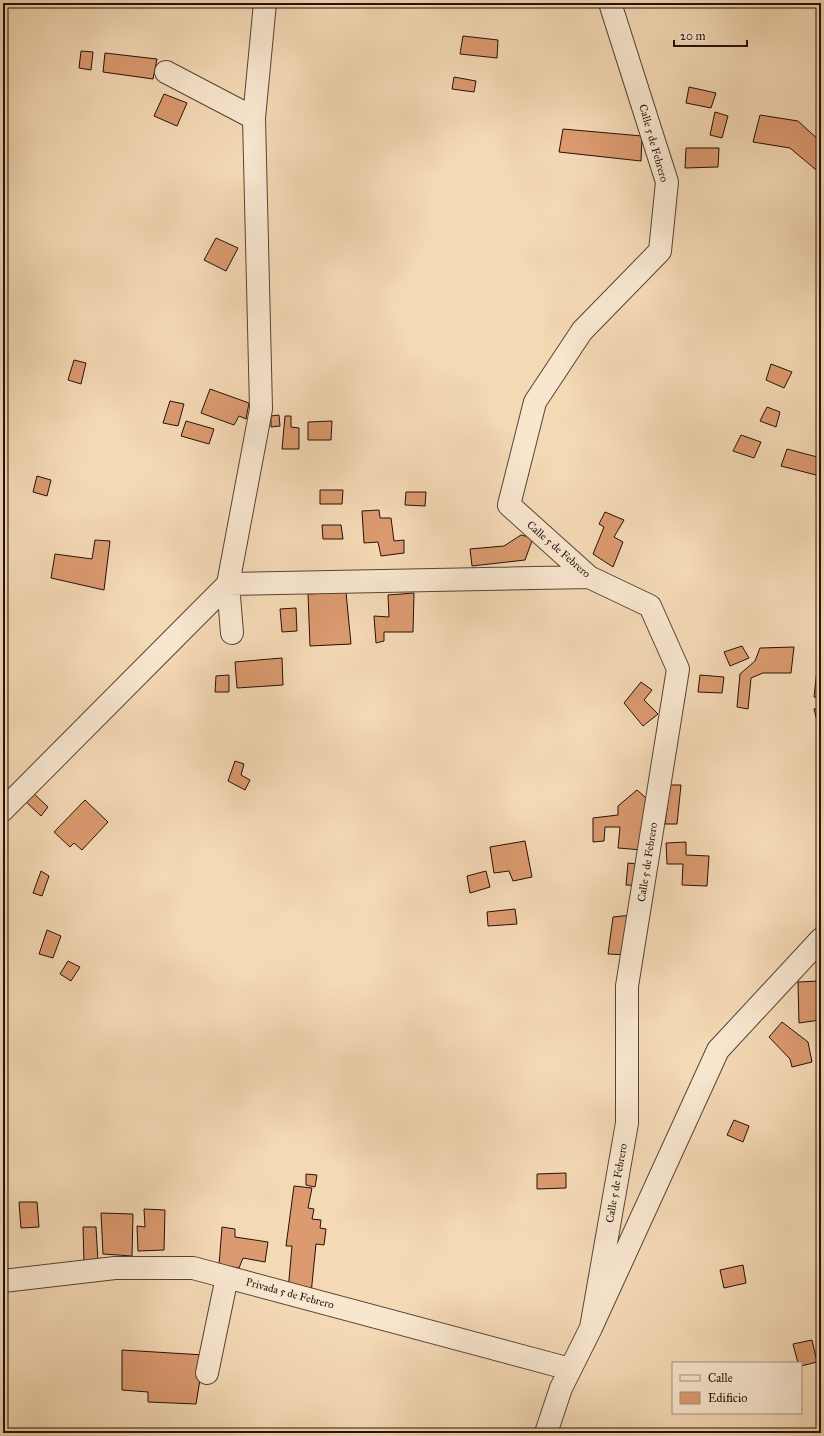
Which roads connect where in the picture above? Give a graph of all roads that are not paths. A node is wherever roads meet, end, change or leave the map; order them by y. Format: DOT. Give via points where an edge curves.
graph roads {
  1 [pos="265,3"];
  2 [pos="610,3"];
  3 [pos="166,72"];
  4 [pos="254,118"];
  5 [pos="589,577"];
  6 [pos="228,584"];
  7 [pos="232,633"];
  8 [pos="3,810"];
  9 [pos="821,939"];
  10 [pos="227,1277"];
  11 [pos="3,1281"];
  12 [pos="591,1328"];
  13 [pos="570,1369"];
  14 [pos="207,1373"];
  15 [pos="546,1433"];
  1 -- 4 [label="street"];
  2 -- 5 [label="street, Calle 5 de Febrero" via="667,182 660,251 582,331 535,402 509,505"];
  3 -- 4 [label="street"];
  4 -- 6 [label="street" via="261,409"];
  5 -- 6 [label="street"];
  5 -- 12 [label="street, Calle 5 de Febrero" via="650,606 678,669 627,986 627,1123"];
  6 -- 7 [label="street"];
  6 -- 8 [label="street"];
  9 -- 12 [label="street, Calle 5 de Febrero" via="718,1050"];
  10 -- 11 [label="street, Privada 5 de Febrero" via="193,1268 115,1268"];
  10 -- 13 [label="street, Privada 5 de Febrero"];
  10 -- 14 [label="street"];
  12 -- 13 [label="street, Calle 5 de Febrero"];
  13 -- 15 [label="street, Calle 5 de Febrero" via="560,1388"];
}
